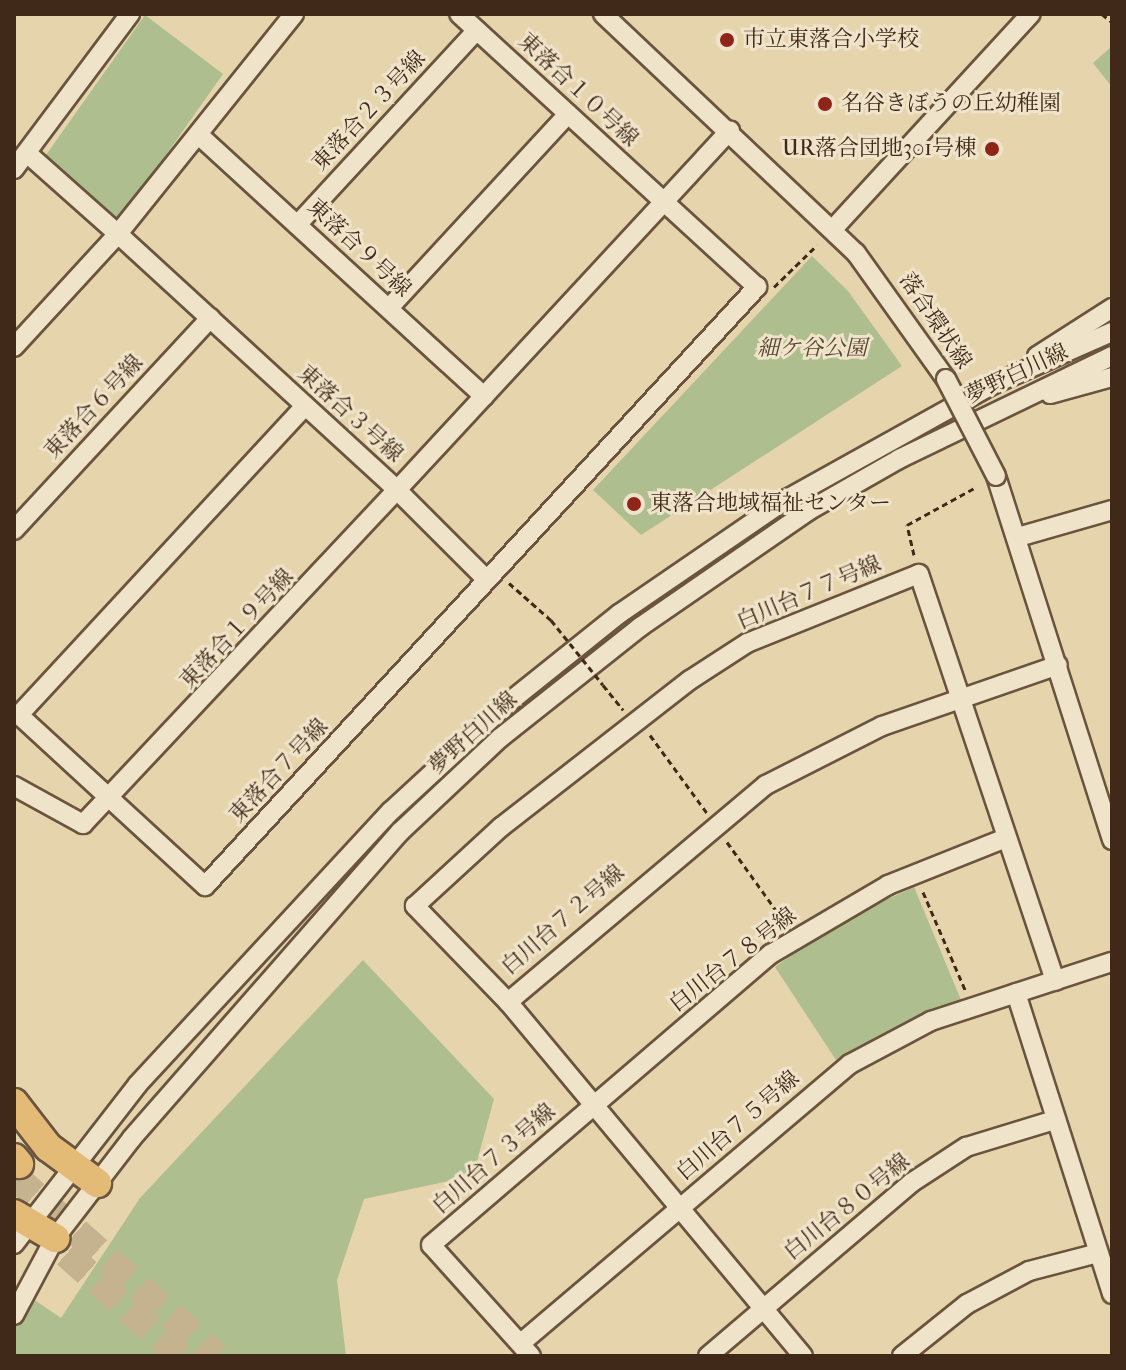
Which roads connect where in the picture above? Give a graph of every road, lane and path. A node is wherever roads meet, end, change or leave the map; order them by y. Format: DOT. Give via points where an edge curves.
graph roads {
  1 [pos="130,14"];
  2 [pos="294,14"];
  3 [pos="459,14"];
  4 [pos="603,14"];
  5 [pos="1031,14"];
  6 [pos="1102,14"];
  7 [pos="1112,22"];
  8 [pos="477,30"];
  9 [pos="568,114"];
  10 [pos="730,130"];
  11 [pos="201,137"];
  12 [pos="28,154"];
  13 [pos="14,169"];
  14 [pos="663,201"];
  15 [pos="297,225"];
  16 [pos="833,229"];
  17 [pos="118,234"];
  18 [pos="817,245"];
  19 [pos="757,287"];
  20 [pos="389,308"];
  21 [pos="1112,308"];
  22 [pos="210,318"];
  23 [pos="1112,332"];
  24 [pos="14,347"];
  25 [pos="1112,356"];
  26 [pos="1112,377"];
  27 [pos="994,384"];
  28 [pos="484,396"];
  29 [pos="1004,405"];
  30 [pos="305,406"];
  31 [pos="976,487"];
  32 [pos="397,490"];
  33 [pos="1112,510"];
  34 [pos="14,530"];
  35 [pos="1018,537"];
  36 [pos="919,574"];
  37 [pos="487,580"];
  38 [pos="551,620"];
  39 [pos="1058,665"];
  40 [pos="959,700"];
  41 [pos="633,723"];
  42 [pos="14,786"];
  43 [pos="112,800"];
  44 [pos="1006,838"];
  45 [pos="1112,840"];
  46 [pos="914,873"];
  47 [pos="1112,962"];
  48 [pos="1055,981"];
  49 [pos="1016,993"];
  50 [pos="508,1002"];
  51 [pos="972,1006"];
  52 [pos="14,1103"];
  53 [pos="592,1107"];
  54 [pos="1055,1120"];
  55 [pos="69,1164"];
  56 [pos="97,1183"];
  57 [pos="679,1208"];
  58 [pos="18,1227"];
  59 [pos="55,1238"];
  60 [pos="1098,1253"];
  61 [pos="1112,1294"];
  62 [pos="763,1308"];
  63 [pos="14,1315"];
  64 [pos="526,1350"];
  65 [pos="708,1356"];
  66 [pos="803,1356"];
  67 [pos="902,1356"];
  1 -- 12 [label="street"];
  2 -- 11 [label="street"];
  3 -- 8 [label="street, 東落合１０号線"];
  4 -- 10 [label="street, 落合環状線"];
  5 -- 16 [label="street"];
  6 -- 7 [label="path"];
  8 -- 9 [label="street, 東落合１０号線"];
  8 -- 15 [label="street, 東落合２３号線"];
  9 -- 14 [label="street, 東落合１０号線"];
  9 -- 20 [label="street"];
  10 -- 14 [label="street, 東落合３号線"];
  10 -- 16 [label="street, 落合環状線"];
  11 -- 15 [label="street, 東落合９号線"];
  11 -- 17 [label="street"];
  12 -- 13 [label="street"];
  12 -- 17 [label="street, 東落合３号線"];
  14 -- 19 [label="street"];
  14 -- 28 [label="street, 東落合３号線"];
  15 -- 20 [label="street, 東落合９号線"];
  16 -- 35 [label="street, 落合環状線, bridge" via="905,314 946,379 996,476"];
  17 -- 22 [label="street, 東落合３号線"];
  17 -- 24 [label="street"];
  18 -- 19 [label="path" via="766,295"];
  19 -- 37 [label="street, 東落合７号線"];
  20 -- 28 [label="street, 東落合９号線"];
  21 -- 27 [label="street"];
  22 -- 30 [label="street, 東落合３号線"];
  22 -- 34 [label="street, 東落合６号線"];
  23 -- 27 [label="street, 夢野白川線"];
  25 -- 29 [label="street, 夢野白川線"];
  26 -- 29 [label="street"];
  27 -- 55 [label="street, 夢野白川線" via="864,453 685,565 508,703 338,866"];
  28 -- 32 [label="street, 東落合３号線"];
  29 -- 56 [label="street, 夢野白川線" via="899,459 723,566 500,738 390,843"];
  30 -- 32 [label="street, 東落合３号線"];
  30 -- 43 [label="street, 東落合７号線" via="19,715"];
  31 -- 36 [label="path" via="907,525"];
  32 -- 37 [label="street"];
  32 -- 43 [label="street, 東落合１９号線"];
  33 -- 35 [label="street"];
  35 -- 39 [label="street, 落合環状線"];
  36 -- 40 [label="street"];
  36 -- 41 [label="street, 白川台７７号線" via="747,643"];
  37 -- 43 [label="street, 東落合７号線" via="205,886"];
  38 -- 41 [label="path, bridge"];
  39 -- 40 [label="street, 白川台７２号線"];
  39 -- 45 [label="street, 落合環状線"];
  40 -- 44 [label="street"];
  40 -- 50 [label="street, 白川台７２号線" via="882,726 766,785"];
  41 -- 50 [label="street, 白川台７７号線" via="415,906"];
  42 -- 43 [label="street, 東落合１９号線" via="83,824"];
  44 -- 46 [label="street, 白川台７８号線"];
  44 -- 48 [label="street"];
  46 -- 51 [label="path"];
  46 -- 53 [label="street, 白川台７８号線" via="771,954"];
  47 -- 48 [label="street, 白川台７５号線"];
  48 -- 49 [label="street, 白川台７５号線"];
  49 -- 51 [label="street, 白川台７５号線"];
  49 -- 54 [label="street"];
  50 -- 53 [label="street, 白川台７２号線"];
  51 -- 57 [label="street, 白川台７５号線" via="850,1064"];
  52 -- 55 [label="highway"];
  53 -- 57 [label="street, 白川台７２号線"];
  53 -- 64 [label="street, 白川台７３号線" via="431,1245"];
  54 -- 60 [label="street"];
  54 -- 62 [label="street, 白川台８０号線" via="966,1147 922,1176"];
  55 -- 56 [label="highway"];
  55 -- 58 [label="street, 夢野白川線"];
  56 -- 59 [label="street, 夢野白川線"];
  57 -- 62 [label="street, 白川台７２号線"];
  57 -- 64 [label="street, 白川台７５号線"];
  58 -- 59 [label="highway"];
  59 -- 63 [label="street, 夢野白川線"];
  60 -- 61 [label="street"];
  60 -- 67 [label="street" via="1029,1271 967,1304"];
  62 -- 65 [label="street, 白川台８０号線"];
  62 -- 66 [label="street, 白川台７２号線"];
}
